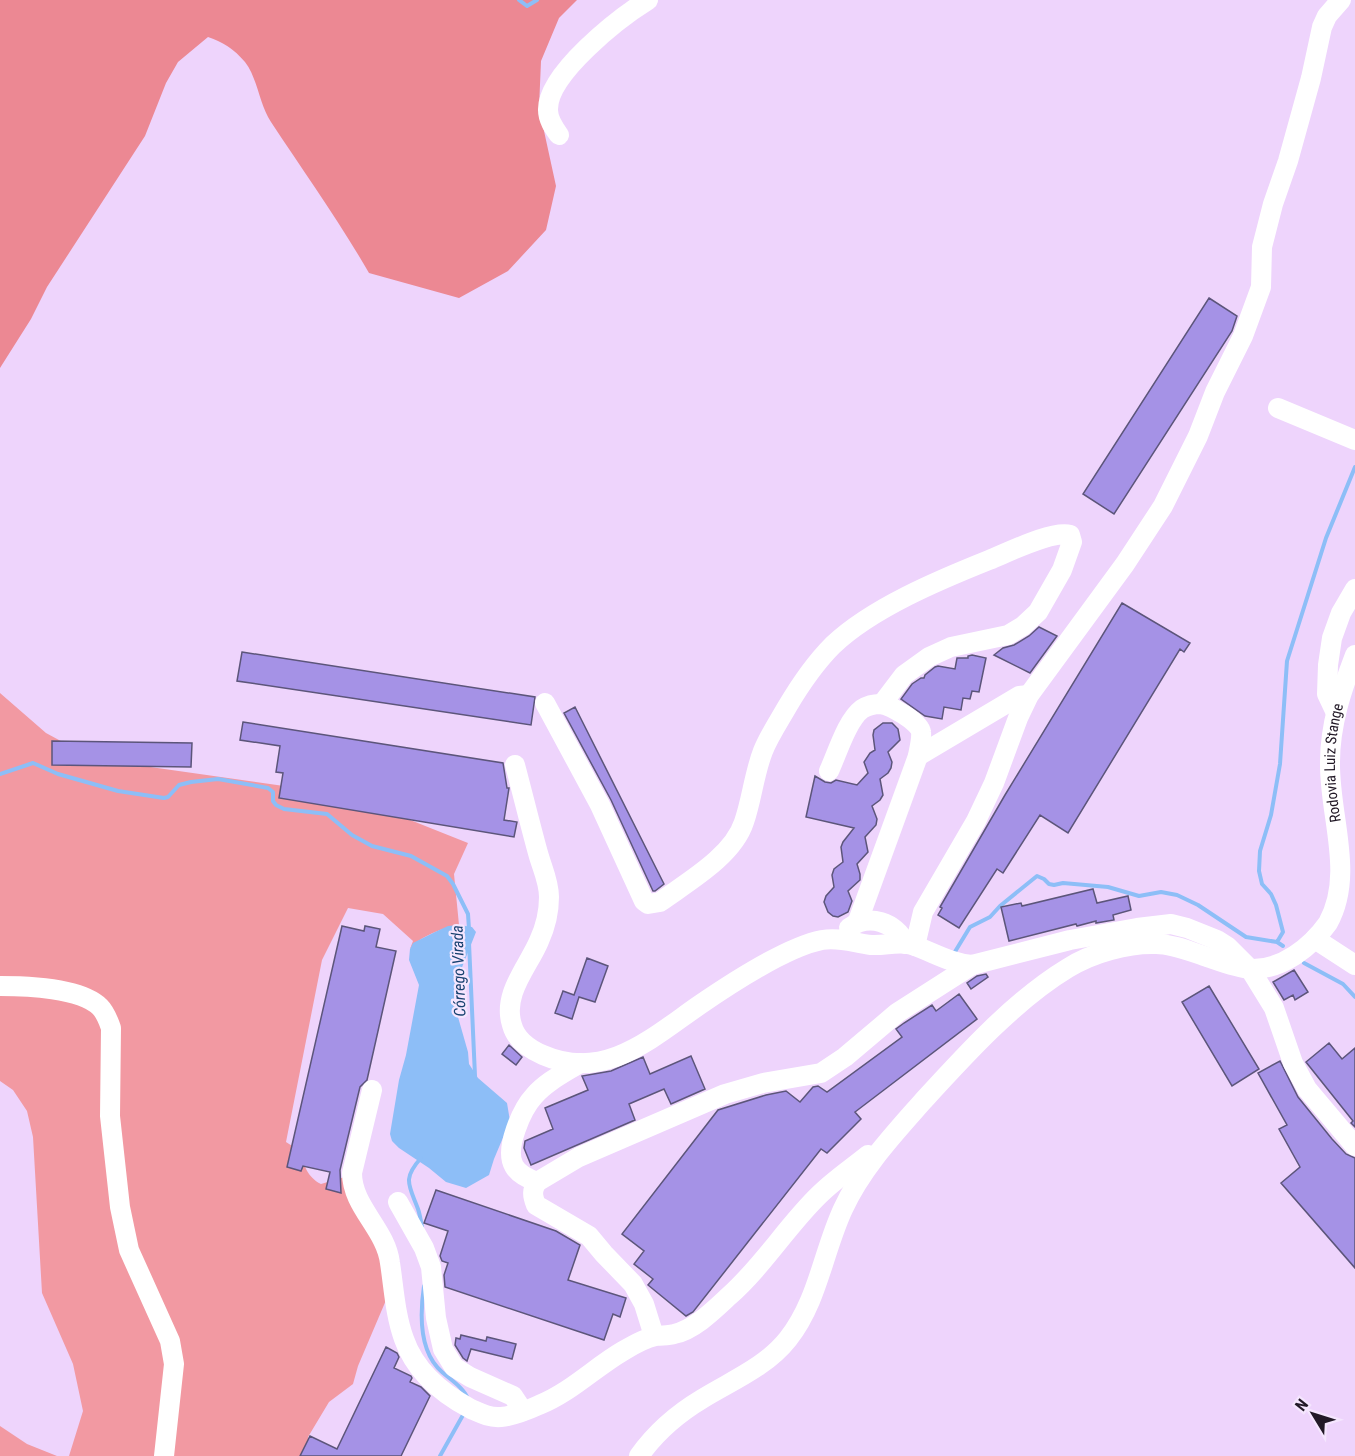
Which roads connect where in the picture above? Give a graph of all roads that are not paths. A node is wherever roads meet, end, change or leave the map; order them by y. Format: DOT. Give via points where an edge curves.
graph roads {
  1 [pos="648,0"];
  2 [pos="1341,0"];
  3 [pos="559,135"];
  4 [pos="1278,408"];
  5 [pos="1355,440"];
  6 [pos="1355,589"];
  7 [pos="1355,654"];
  8 [pos="1029,695"];
  9 [pos="545,703"];
  10 [pos="882,704"];
  11 [pos="1336,713"];
  12 [pos="918,756"];
  13 [pos="515,765"];
  14 [pos="830,771"];
  15 [pos="858,921"];
  16 [pos="834,938"];
  17 [pos="1315,939"];
  18 [pos="911,945"];
  19 [pos="1355,964"];
  20 [pos="972,965"];
  21 [pos="1250,969"];
  22 [pos="0,987"];
  23 [pos="580,1063"];
  24 [pos="372,1090"];
  25 [pos="894,1134"];
  26 [pos="1355,1146"];
  27 [pos="537,1182"];
  28 [pos="398,1202"];
  29 [pos="654,1336"];
  30 [pos="523,1411"];
  31 [pos="164,1456"];
  32 [pos="639,1456"];
  1 -- 3 [label="street" via="572,62 556,84 547,109"];
  2 -- 8 [label="street" via="1322,27 1262,247 1261,287 1243,336 1163,506"];
  4 -- 5 [label="street"];
  6 -- 11 [label="street" via="1332,638 1327,694"];
  7 -- 11 [label="street, Rodovia Luiz Stange"];
  8 -- 12 [label="street" via="1019,696"];
  8 -- 18 [label="street" via="994,783 923,912"];
  9 -- 10 [label="street" via="600,805 644,901 660,902 726,852 736,838 770,736 802,682 833,645 888,607 959,572 1045,538 1070,535 1072,542 1062,570 1038,612 1023,626 929,657 904,675"];
  10 -- 12 [label="street" via="919,727"];
  10 -- 14 [label="street" via="862,710 852,721"];
  11 -- 17 [label="street, Rodovia Luiz Stange" via="1330,781 1345,861 1344,884 1339,906"];
  12 -- 15 [label="street"];
  13 -- 23 [label="street" via="549,897 540,939 512,994 509,1012 517,1036 530,1049 562,1062"];
  15 -- 16 [label="street"];
  15 -- 18 [label="street" via="878,921 894,928"];
  16 -- 18 [label="street" via="871,945"];
  16 -- 23 [label="street" via="805,945 745,976 634,1050 611,1059"];
  17 -- 19 [label="street"];
  17 -- 21 [label="street, Rodovia Luiz Stange" via="1281,962"];
  18 -- 20 [label="street" via="957,964"];
  20 -- 21 [label="street" via="1070,940 1171,924 1217,940"];
  20 -- 27 [label="street" via="897,1013 821,1073 725,1094 579,1156"];
  21 -- 25 [label="street" via="1158,943 1127,946 1071,966 1010,1013 955,1066"];
  21 -- 26 [label="street" via="1274,1008 1306,1089"];
  22 -- 31 [label="street" via="38,988 85,998 107,1015 111,1028 110,1116 120,1207 129,1250 170,1341 174,1364"];
  23 -- 27 [label="street" via="534,1095 518,1123 511,1158 514,1167"];
  24 -- 30 [label="street" via="352,1185 390,1260 396,1315 404,1341 424,1375 450,1397 486,1416"];
  25 -- 29 [label="street" via="819,1195 728,1297 688,1329"];
  25 -- 32 [label="street" via="858,1181 843,1209 808,1308 787,1341 752,1370 683,1411"];
  27 -- 29 [label="street" via="532,1196 536,1205 589,1236 633,1284"];
  28 -- 30 [label="street" via="431,1267 443,1349 454,1366 513,1396"];
  29 -- 30 [label="street" via="620,1353 560,1395"];
}
